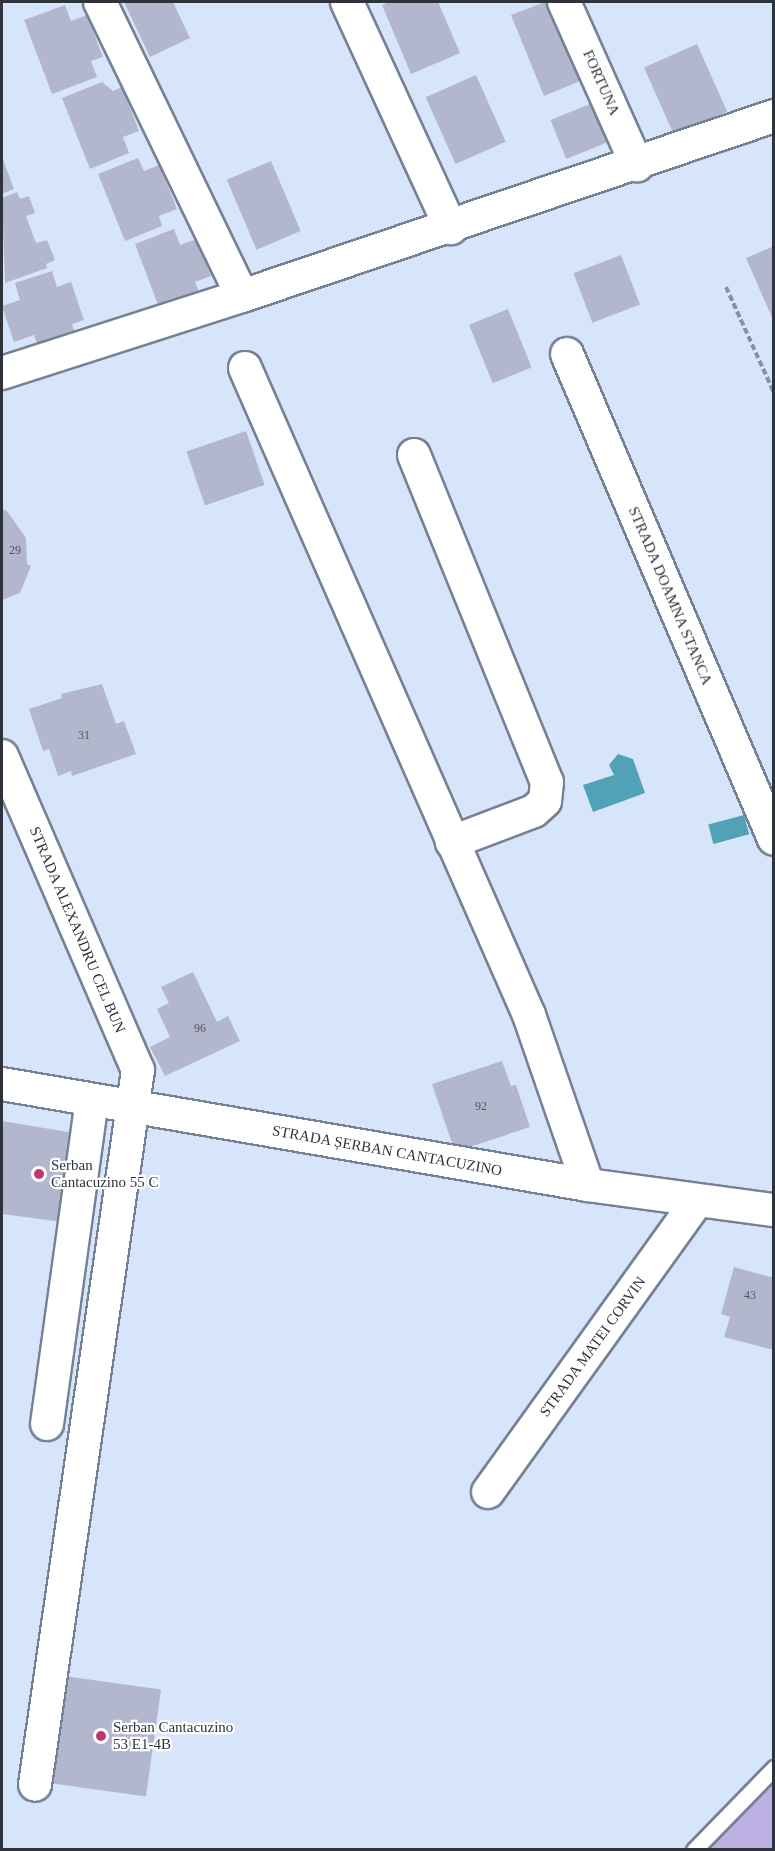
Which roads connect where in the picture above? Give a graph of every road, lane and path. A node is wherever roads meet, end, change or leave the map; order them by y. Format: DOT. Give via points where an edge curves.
graph roads {
  1 [pos="100,2"];
  2 [pos="347,2"];
  3 [pos="564,2"];
  4 [pos="774,116"];
  5 [pos="637,165"];
  6 [pos="451,228"];
  7 [pos="726,287"];
  8 [pos="242,296"];
  9 [pos="567,354"];
  10 [pos="246,368"];
  11 [pos="2,372"];
  12 [pos="774,393"];
  13 [pos="414,455"];
  14 [pos="2,756"];
  15 [pos="774,839"];
  16 [pos="452,842"];
  17 [pos="2,1084"];
  18 [pos="92,1100"];
  19 [pos="134,1107"];
  20 [pos="588,1185"];
  21 [pos="697,1201"];
  22 [pos="774,1210"];
  23 [pos="47,1424"];
  24 [pos="488,1492"];
  25 [pos="774,1768"];
  26 [pos="34,1785"];
  27 [pos="694,1850"];
  1 -- 8 [label="street"];
  2 -- 6 [label="street"];
  3 -- 5 [label="street, FORTUNA"];
  4 -- 5 [label="street"];
  5 -- 6 [label="street"];
  6 -- 8 [label="street"];
  7 -- 12 [label="path"];
  8 -- 11 [label="street"];
  9 -- 15 [label="street, STRADA DOAMNA STANCA"];
  10 -- 16 [label="street"];
  13 -- 16 [label="street" via="547,782 545,801 534,811"];
  14 -- 19 [label="street, STRADA ALEXANDRU CEL BUN" via="138,1070"];
  16 -- 20 [label="street" via="529,1015"];
  17 -- 18 [label="street, STRADA ȘERBAN CANTACUZINO"];
  18 -- 19 [label="street, STRADA ȘERBAN CANTACUZINO"];
  18 -- 23 [label="street"];
  19 -- 20 [label="street, STRADA ȘERBAN CANTACUZINO"];
  19 -- 26 [label="street, STRADA ALEXANDRU CEL BUN"];
  20 -- 21 [label="street, STRADA ȘERBAN CANTACUZINO"];
  21 -- 22 [label="street, STRADA ȘERBAN CANTACUZINO"];
  21 -- 24 [label="street, STRADA MATEI CORVIN"];
  25 -- 27 [label="lane"];
}
